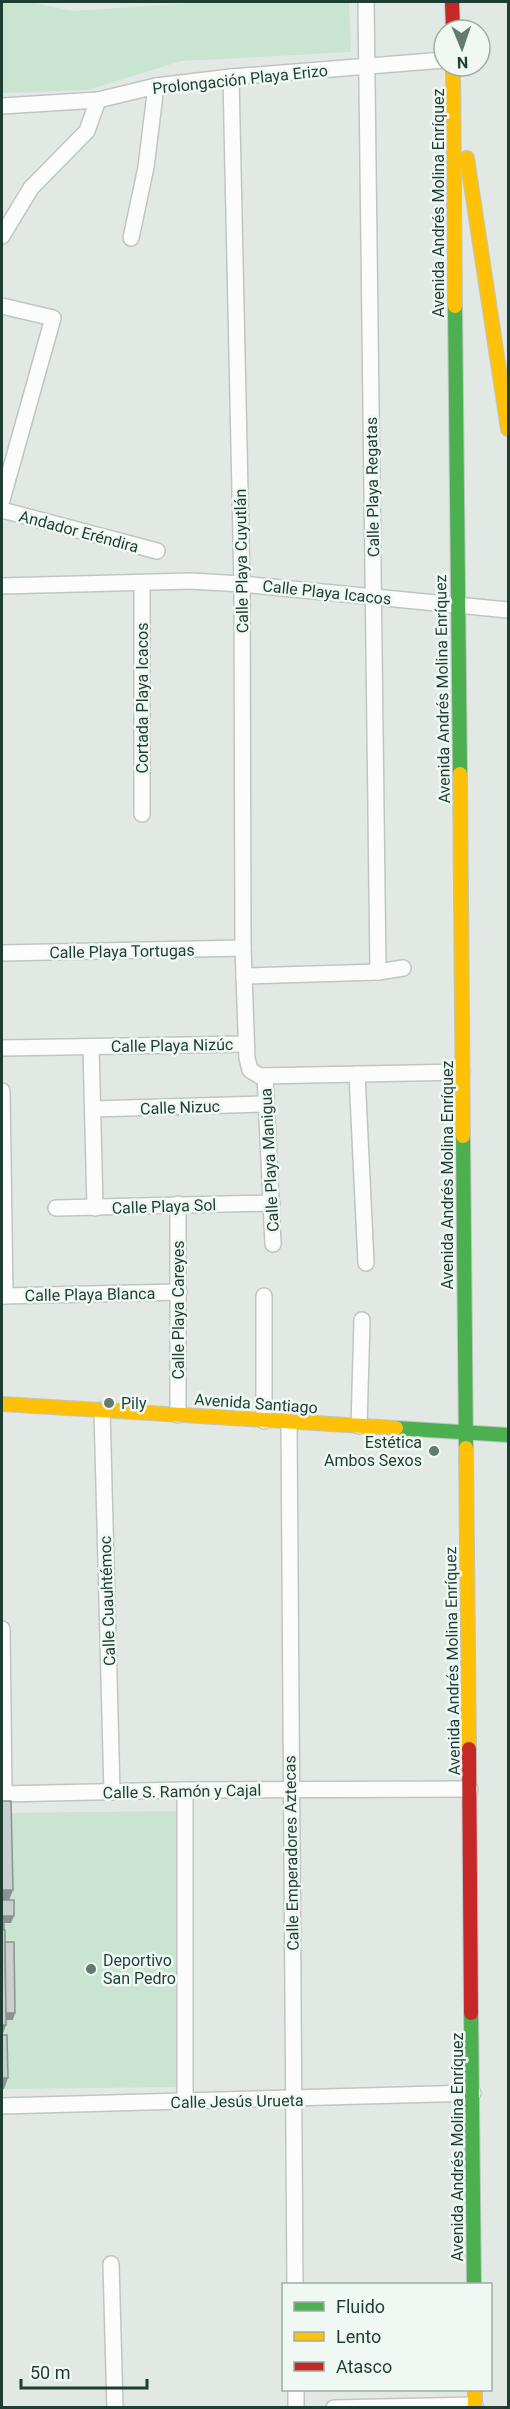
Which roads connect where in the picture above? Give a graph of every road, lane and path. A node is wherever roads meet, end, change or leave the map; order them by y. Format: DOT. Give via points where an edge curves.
graph roads {
  1 [pos="366,2"];
  2 [pos="452,2"];
  3 [pos="453,18"];
  4 [pos="432,61"];
  5 [pos="368,67"];
  6 [pos="231,77"];
  7 [pos="454,78"];
  8 [pos="455,78"];
  9 [pos="156,86"];
  10 [pos="98,100"];
  11 [pos="2,106"];
  12 [pos="2,236"];
  13 [pos="131,238"];
  14 [pos="2,306"];
  15 [pos="508,429"];
  16 [pos="2,500"];
  17 [pos="2,510"];
  18 [pos="157,551"];
  19 [pos="142,583"];
  20 [pos="242,584"];
  21 [pos="2,586"];
  22 [pos="373,597"];
  23 [pos="458,605"];
  24 [pos="508,610"];
  25 [pos="142,814"];
  26 [pos="243,948"];
  27 [pos="2,953"];
  28 [pos="403,968"];
  29 [pos="378,972"];
  30 [pos="244,976"];
  31 [pos="246,1044"];
  32 [pos="91,1047"];
  33 [pos="2,1048"];
  34 [pos="462,1072"];
  35 [pos="357,1074"];
  36 [pos="265,1076"];
  37 [pos="2,1091"];
  38 [pos="267,1104"];
  39 [pos="93,1110"];
  40 [pos="272,1203"];
  41 [pos="178,1204"];
  42 [pos="56,1208"];
  43 [pos="95,1208"];
  44 [pos="273,1244"];
  45 [pos="366,1263"];
  46 [pos="178,1292"];
  47 [pos="3,1296"];
  48 [pos="264,1296"];
  49 [pos="362,1320"];
  50 [pos="2,1404"];
  51 [pos="102,1410"];
  52 [pos="178,1415"];
  53 [pos="264,1420"];
  54 [pos="289,1422"];
  55 [pos="359,1426"];
  56 [pos="465,1433"];
  57 [pos="508,1435"];
  58 [pos="2,1629"];
  59 [pos="470,1789"];
  60 [pos="184,1790"];
  61 [pos="290,1790"];
  62 [pos="112,1791"];
  63 [pos="3,1794"];
  64 [pos="473,2093"];
  65 [pos="294,2100"];
  66 [pos="185,2102"];
  67 [pos="2,2106"];
  68 [pos="111,2264"];
  69 [pos="295,2283"];
  70 [pos="474,2283"];
  71 [pos="296,2391"];
  72 [pos="475,2401"];
  73 [pos="115,2408"];
  74 [pos="296,2408"];
  75 [pos="334,2408"];
  1 -- 5 [label="street, Calle Playa Regatas"];
  2 -- 3 [label="main road"];
  4 -- 5 [label="street, Prolongación Playa Erizo"];
  5 -- 6 [label="street, Prolongación Playa Erizo"];
  5 -- 22 [label="street, Calle Playa Regatas"];
  6 -- 9 [label="street, Prolongación Playa Erizo"];
  6 -- 20 [label="street, Calle Playa Cuyutlán"];
  7 -- 23 [label="main road, Avenida Andrés Molina Enríquez"];
  8 -- 15 [label="main road"];
  9 -- 10 [label="street, Prolongación Playa Erizo"];
  9 -- 13 [label="street" via="146,167"];
  10 -- 11 [label="street, Prolongación Playa Erizo"];
  10 -- 12 [label="street" via="87,131 31,189"];
  14 -- 16 [label="street" via="53,318"];
  17 -- 18 [label="street, Andador Eréndira"];
  19 -- 20 [label="street, Calle Playa Icacos"];
  19 -- 21 [label="street, Calle Playa Icacos"];
  19 -- 25 [label="street, Cortada Playa Icacos"];
  20 -- 22 [label="street, Calle Playa Icacos"];
  20 -- 26 [label="street, Calle Playa Cuyutlán"];
  22 -- 23 [label="street, Calle Playa Icacos"];
  22 -- 29 [label="street, Calle Playa Regatas"];
  23 -- 24 [label="street, Calle Playa Icacos"];
  23 -- 34 [label="main road, Avenida Andrés Molina Enríquez"];
  26 -- 27 [label="street, Calle Playa Tortugas"];
  26 -- 30 [label="street, Calle Playa Cuyutlán"];
  28 -- 29 [label="street"];
  29 -- 30 [label="street"];
  30 -- 31 [label="street, Calle Playa Cuyutlán"];
  31 -- 32 [label="street, Calle Playa Nizúc"];
  31 -- 36 [label="street, Calle Playa Nizúc" via="250,1070"];
  32 -- 33 [label="street, Calle Playa Nizúc"];
  32 -- 39 [label="street"];
  34 -- 35 [label="street"];
  34 -- 56 [label="main road, Avenida Andrés Molina Enríquez"];
  35 -- 36 [label="street"];
  35 -- 45 [label="street"];
  36 -- 38 [label="street, Calle Playa Manigua"];
  37 -- 47 [label="street"];
  38 -- 39 [label="street, Calle Nizuc"];
  38 -- 40 [label="street, Calle Playa Manigua"];
  39 -- 43 [label="street"];
  40 -- 41 [label="street, Calle Playa Sol"];
  40 -- 44 [label="street, Calle Playa Manigua"];
  41 -- 43 [label="street, Calle Playa Sol"];
  41 -- 46 [label="street, Calle Playa Careyes"];
  42 -- 43 [label="street, Calle Playa Sol"];
  46 -- 47 [label="street, Calle Playa Blanca"];
  46 -- 52 [label="street, Calle Playa Careyes"];
  48 -- 53 [label="street"];
  49 -- 55 [label="street"];
  50 -- 51 [label="main road, Avenida Santiago"];
  51 -- 52 [label="main road, Avenida Santiago"];
  51 -- 62 [label="street, Calle Cuauhtémoc"];
  52 -- 53 [label="main road, Avenida Santiago"];
  53 -- 54 [label="main road, Avenida Santiago"];
  54 -- 55 [label="main road, Avenida Santiago"];
  54 -- 61 [label="street, Calle Emperadores Aztecas"];
  55 -- 56 [label="main road, Avenida Santiago"];
  56 -- 57 [label="main road, Avenida Santiago"];
  56 -- 59 [label="main road, Avenida Andrés Molina Enríquez"];
  58 -- 63 [label="street"];
  59 -- 61 [label="street, Calle S. Ramón y Cajal"];
  59 -- 64 [label="main road, Avenida Andrés Molina Enríquez"];
  60 -- 61 [label="street, Calle S. Ramón y Cajal"];
  60 -- 62 [label="street, Calle S. Ramón y Cajal"];
  60 -- 66 [label="street"];
  61 -- 65 [label="street, Calle Emperadores Aztecas"];
  62 -- 63 [label="street, Calle S. Ramón y Cajal"];
  64 -- 65 [label="street, Calle Jesús Urueta"];
  64 -- 70 [label="main road, Avenida Andrés Molina Enríquez"];
  65 -- 66 [label="street, Calle Jesús Urueta"];
  65 -- 69 [label="street, Calle Emperadores Aztecas"];
  66 -- 67 [label="street, Calle Jesús Urueta"];
  68 -- 73 [label="street"];
  71 -- 74 [label="street"];
  72 -- 75 [label="street"];
}
